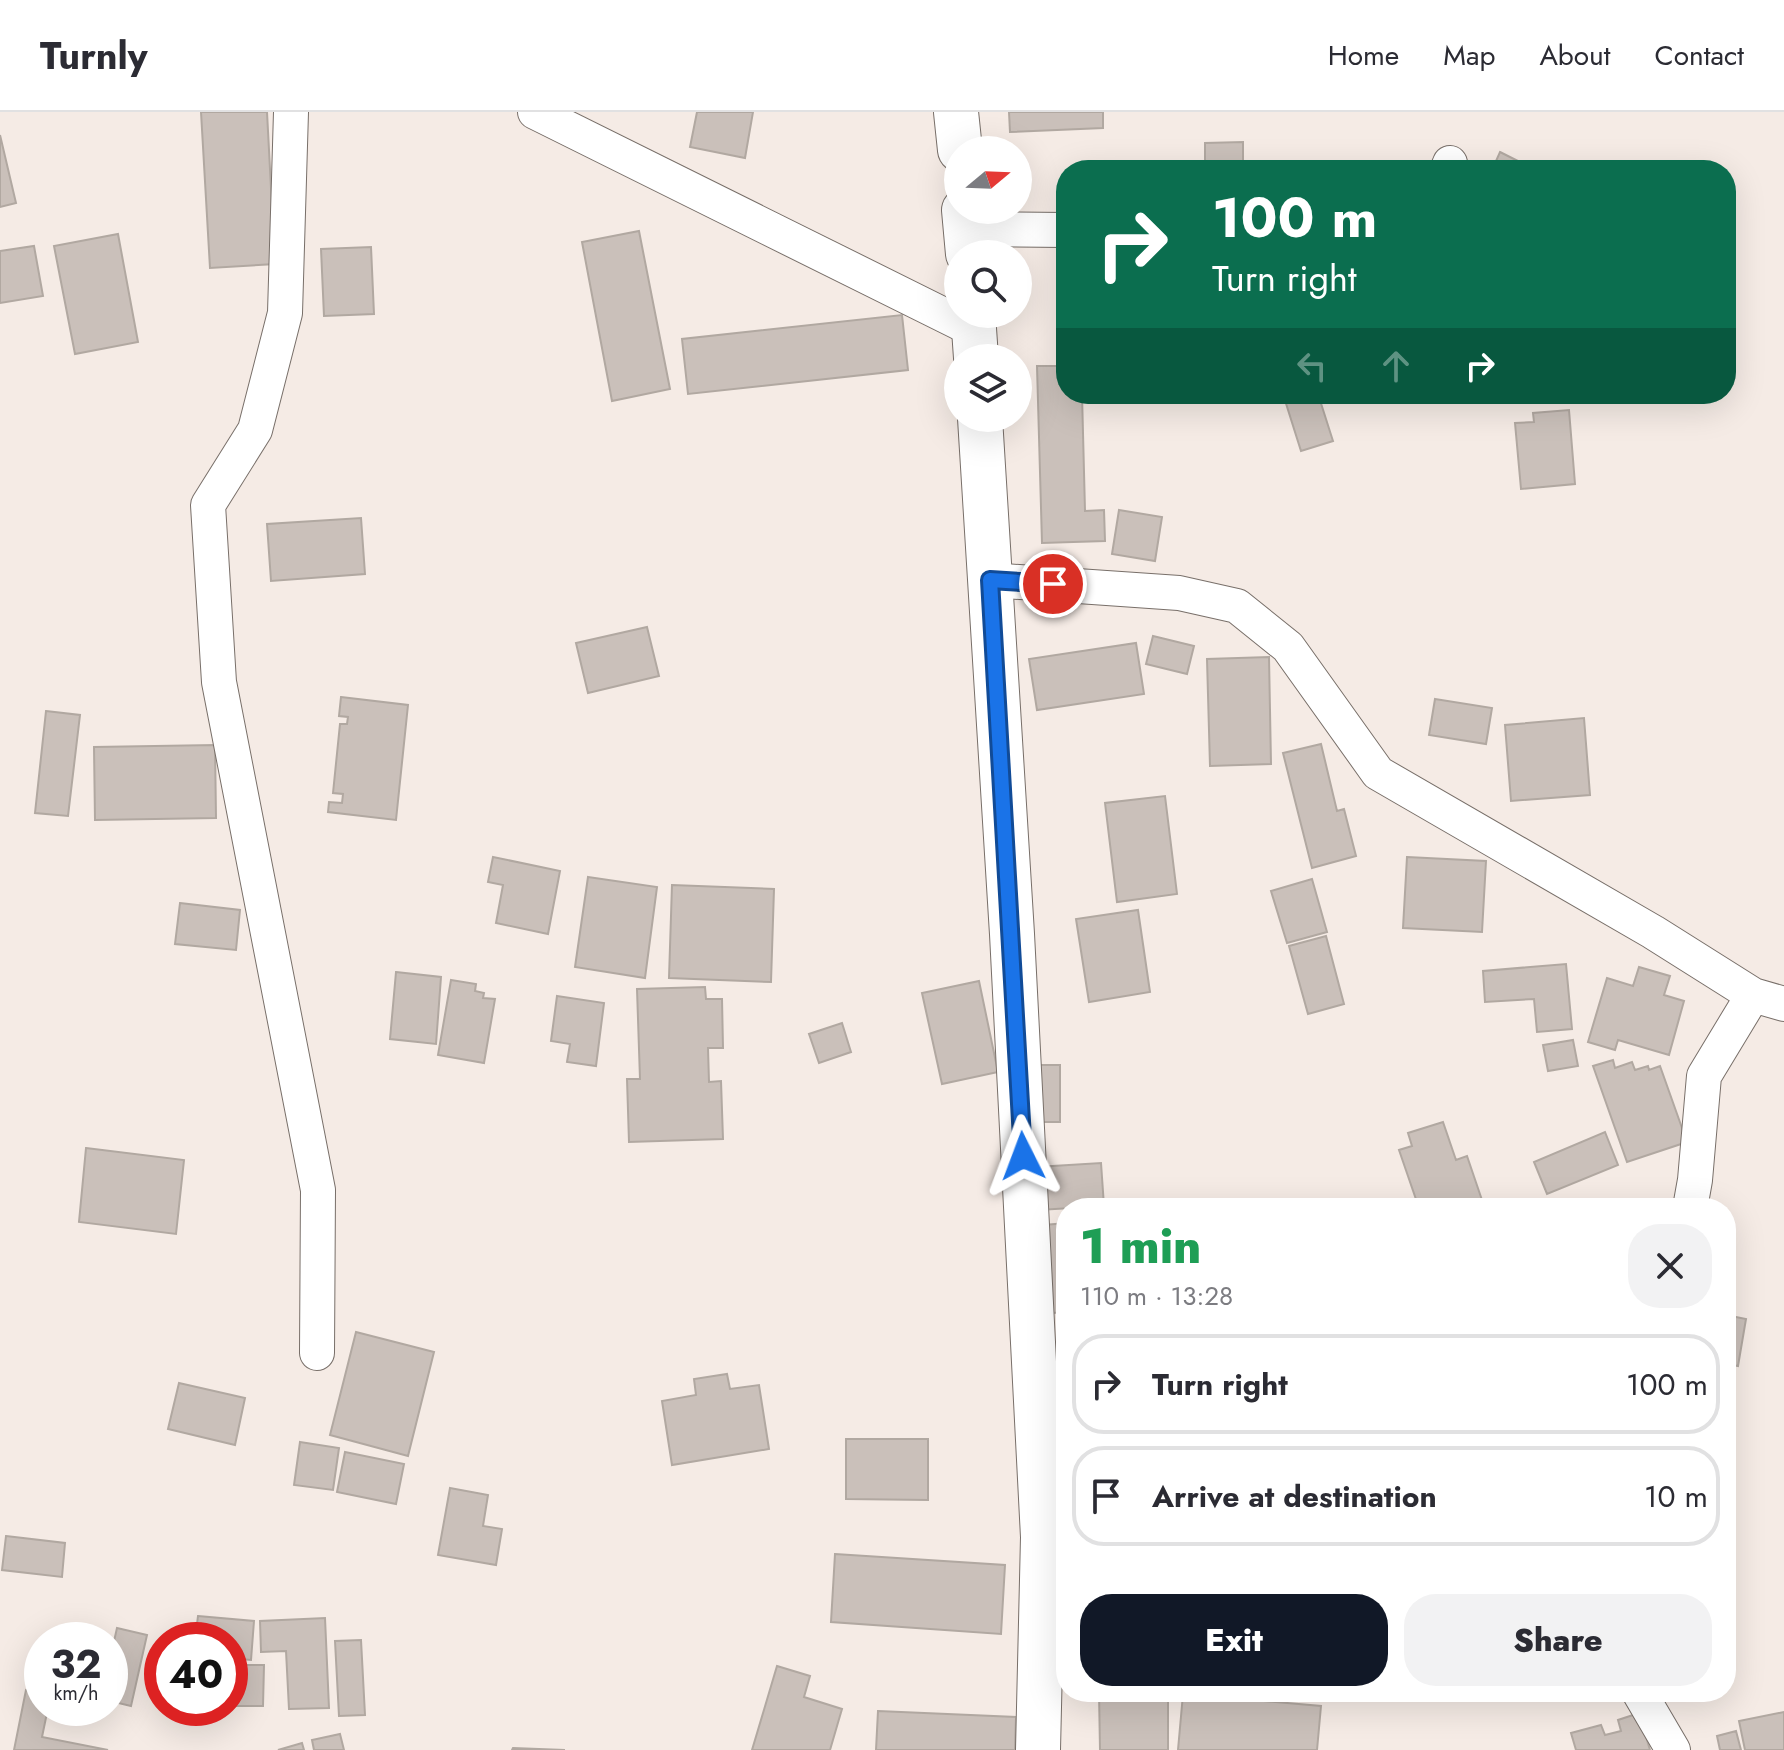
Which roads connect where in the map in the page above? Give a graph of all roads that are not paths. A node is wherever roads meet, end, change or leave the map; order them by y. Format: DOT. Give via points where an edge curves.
graph roads {
  1 [pos="291,112"];
  2 [pos="535,112"];
  3 [pos="956,112"];
  4 [pos="959,136"];
  5 [pos="1056,230"];
  6 [pos="966,231"];
  7 [pos="974,334"];
  8 [pos="981,432"];
  9 [pos="990,580"];
  10 [pos="1769,1000"];
  11 [pos="1692,1198"];
  12 [pos="317,1353"];
  13 [pos="1645,1702"];
  14 [pos="1038,1750"];
  15 [pos="1673,1750"];
  1 -- 12 [label="street" via="285,313 255,430 208,505 219,682 318,1190"];
  2 -- 7 [label="street"];
  3 -- 4 [label="street"];
  5 -- 6 [label="street"];
  8 -- 9 [label="street"];
  9 -- 10 [label="street" via="1179,593 1237,606 1288,647 1378,773"];
  9 -- 14 [label="street" via="1043,1537"];
  10 -- 11 [label="street" via="1704,1076"];
  13 -- 15 [label="street"];
}
